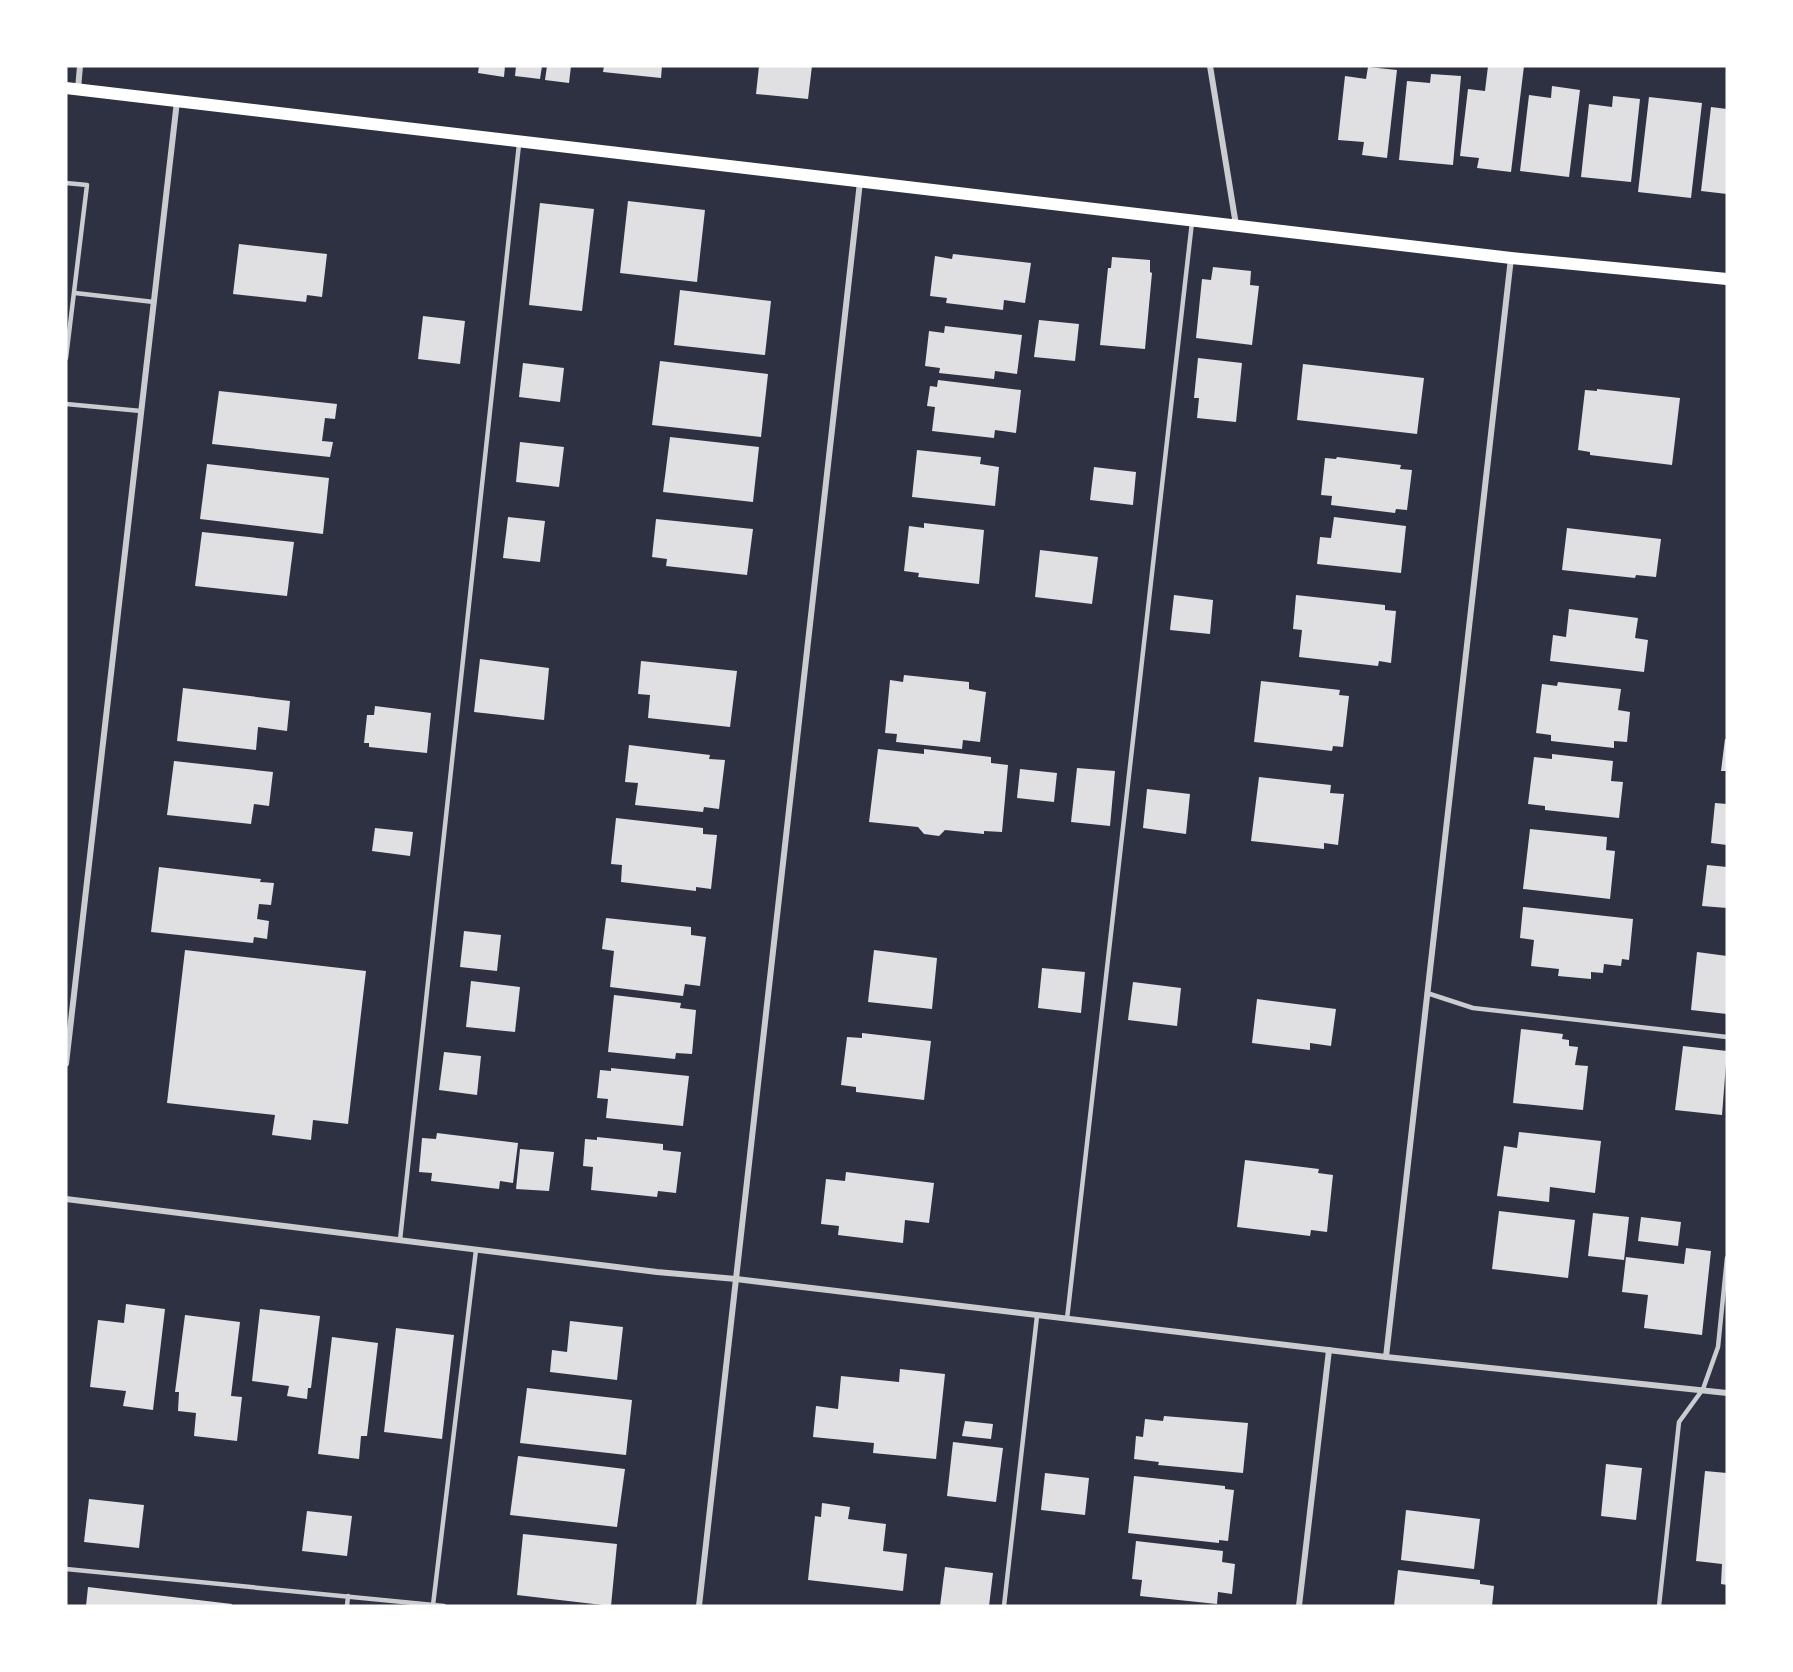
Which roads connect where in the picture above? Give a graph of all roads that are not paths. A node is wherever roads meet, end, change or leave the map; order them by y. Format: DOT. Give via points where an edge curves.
graph roads {
  1 [pos="80,66"];
  2 [pos="1210,66"];
  3 [pos="72,89"];
  4 [pos="177,101"];
  5 [pos="519,141"];
  6 [pos="861,181"];
  7 [pos="66,183"];
  8 [pos="1192,219"];
  9 [pos="1236,225"];
  10 [pos="1511,258"];
  11 [pos="1727,279"];
  12 [pos="75,292"];
  13 [pos="154,302"];
  14 [pos="66,358"];
  15 [pos="66,404"];
  16 [pos="141,411"];
  17 [pos="1427,993"];
  18 [pos="1727,1037"];
  19 [pos="67,1038"];
  20 [pos="66,1064"];
  21 [pos="66,1199"];
  22 [pos="400,1240"];
  23 [pos="476,1250"];
  24 [pos="1727,1258"];
  25 [pos="736,1279"];
  26 [pos="1037,1316"];
  27 [pos="1067,1319"];
  28 [pos="1329,1350"];
  29 [pos="1386,1357"];
  30 [pos="1703,1389"];
  31 [pos="1727,1393"];
  32 [pos="66,1569"];
  33 [pos="348,1596"];
  34 [pos="433,1605"];
  35 [pos="347,1606"];
  36 [pos="444,1606"];
  37 [pos="699,1606"];
  38 [pos="1004,1606"];
  39 [pos="1299,1606"];
  40 [pos="1659,1606"];
  1 -- 3 [label="street"];
  2 -- 9 [label="street"];
  3 -- 4 [label="main road"];
  4 -- 5 [label="main road"];
  4 -- 13 [label="street"];
  5 -- 6 [label="main road"];
  5 -- 22 [label="lane"];
  6 -- 8 [label="main road"];
  6 -- 25 [label="street"];
  7 -- 12 [label="lane" via="87,185"];
  8 -- 9 [label="main road"];
  8 -- 27 [label="lane"];
  9 -- 10 [label="main road"];
  10 -- 11 [label="main road"];
  10 -- 17 [label="street"];
  12 -- 13 [label="lane"];
  12 -- 14 [label="lane"];
  13 -- 16 [label="street"];
  15 -- 16 [label="lane"];
  16 -- 19 [label="street"];
  17 -- 18 [label="lane" via="1473,1008"];
  17 -- 29 [label="street"];
  19 -- 20 [label="street"];
  21 -- 22 [label="street"];
  22 -- 23 [label="street"];
  23 -- 25 [label="street"];
  23 -- 34 [label="lane"];
  24 -- 30 [label="lane" via="1718,1347"];
  25 -- 26 [label="street"];
  25 -- 37 [label="street"];
  26 -- 27 [label="street"];
  26 -- 38 [label="lane"];
  27 -- 28 [label="street"];
  28 -- 29 [label="street"];
  28 -- 39 [label="street"];
  29 -- 30 [label="street"];
  30 -- 31 [label="street"];
  30 -- 40 [label="lane" via="1679,1422"];
  32 -- 33 [label="lane"];
  33 -- 34 [label="lane"];
  33 -- 35 [label="lane"];
  34 -- 36 [label="lane"];
}
